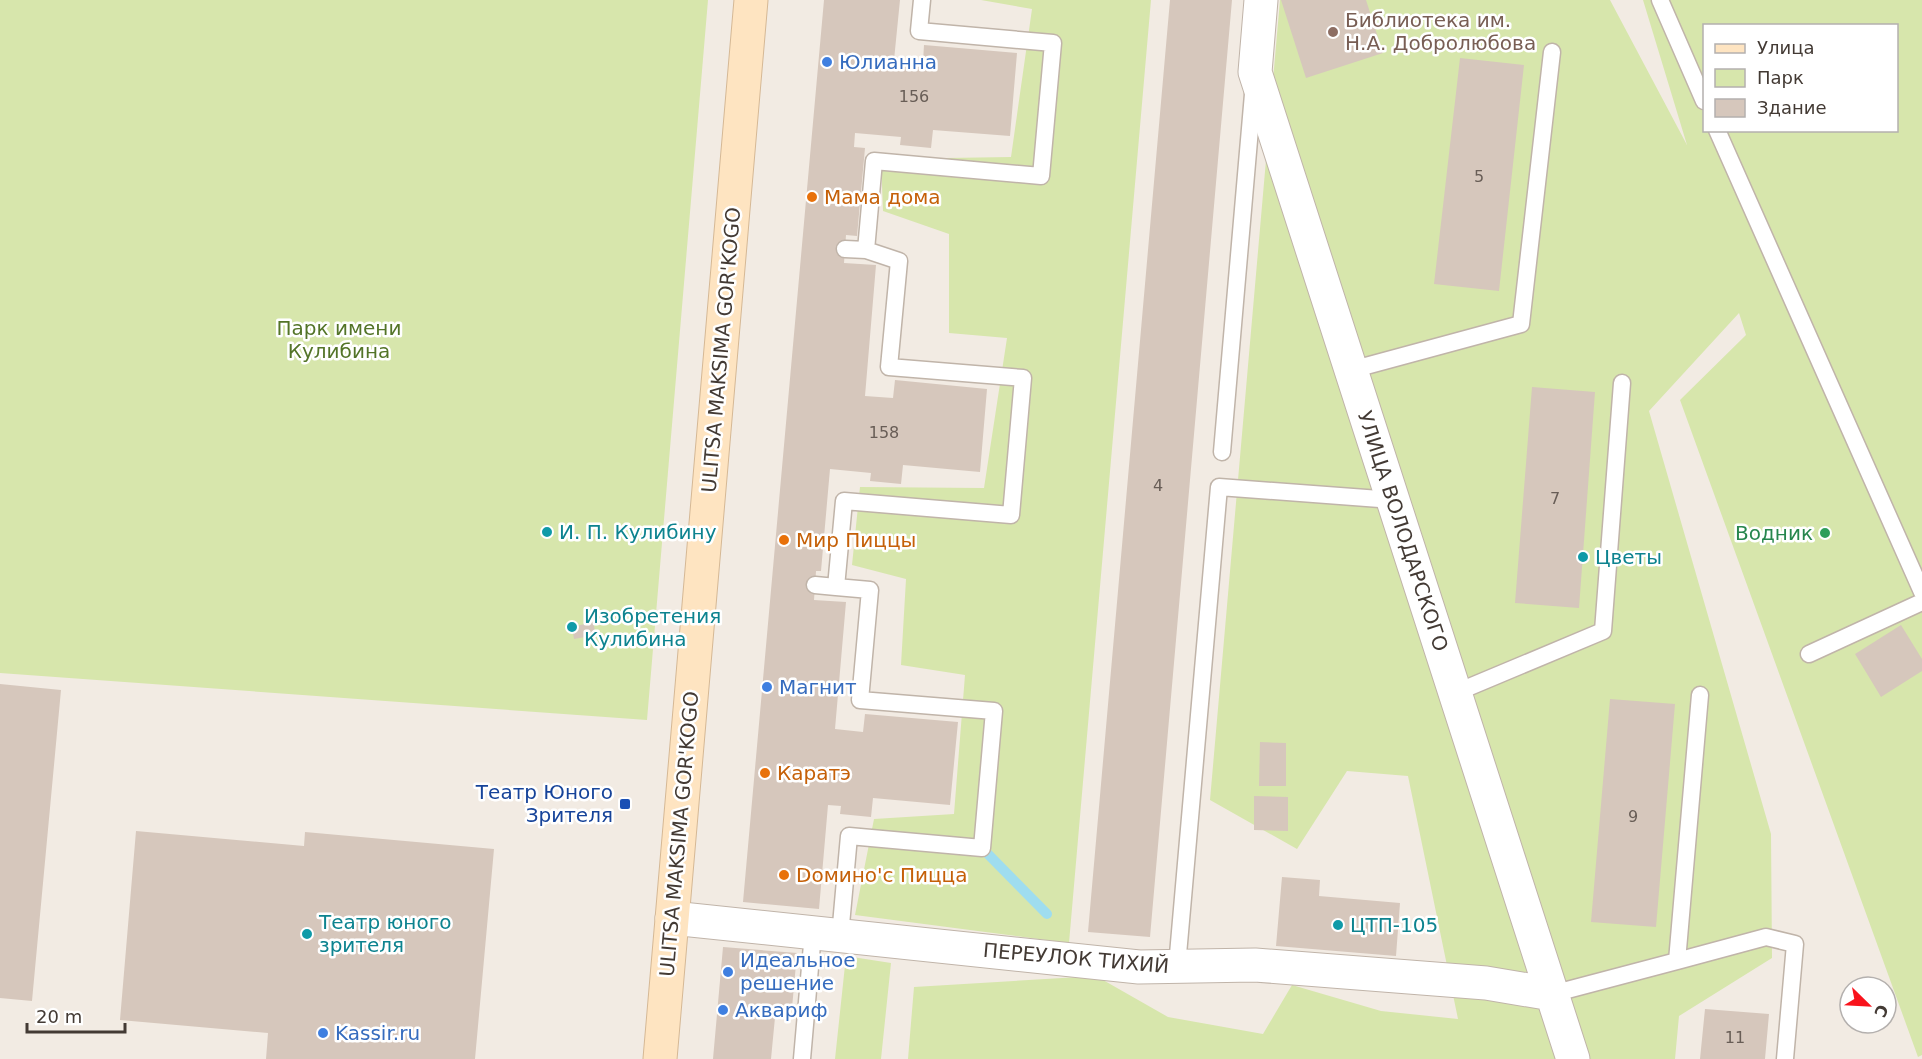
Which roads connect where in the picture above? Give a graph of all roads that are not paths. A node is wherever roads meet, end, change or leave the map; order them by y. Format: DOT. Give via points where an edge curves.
graph roads {
  1 [pos="751,0"];
  2 [pos="922,0"];
  3 [pos="1261,0"];
  4 [pos="1660,0"];
  5 [pos="1552,52"];
  6 [pos="1255,72"];
  7 [pos="1703,99"];
  8 [pos="1719,132"];
  9 [pos="845,249"];
  10 [pos="866,250"];
  11 [pos="1351,370"];
  12 [pos="1622,383"];
  13 [pos="1222,452"];
  14 [pos="1393,500"];
  15 [pos="815,585"];
  16 [pos="836,587"];
  17 [pos="1922,592"];
  18 [pos="1922,602"];
  19 [pos="1809,654"];
  20 [pos="1455,693"];
  21 [pos="1700,695"];
  22 [pos="672,918"];
  23 [pos="826,934"];
  24 [pos="1677,961"];
  25 [pos="1177,966"];
  26 [pos="1552,994"];
  27 [pos="660,1059"];
  28 [pos="802,1059"];
  29 [pos="1573,1059"];
  30 [pos="1785,1059"];
  1 -- 22 [label="main road, ULITSA MAKSIMA GOR'KOGO"];
  2 -- 10 [label="lane" via="919,31 1053,43 1041,176 874,161"];
  3 -- 6 [label="street, УЛИЦА ВОЛОДАРСКОГО"];
  4 -- 7 [label="lane"];
  5 -- 11 [label="lane" via="1521,324"];
  6 -- 11 [label="street, УЛИЦА ВОЛОДАРСКОГО"];
  6 -- 13 [label="lane"];
  8 -- 17 [label="lane"];
  9 -- 10 [label="lane"];
  10 -- 16 [label="lane" via="899,261 890,366 1023,378 1011,515 844,501"];
  11 -- 14 [label="street, УЛИЦА ВОЛОДАРСКОГО"];
  12 -- 20 [label="lane" via="1604,630"];
  14 -- 20 [label="street, УЛИЦА ВОЛОДАРСКОГО"];
  14 -- 25 [label="lane" via="1219,487"];
  15 -- 16 [label="lane"];
  16 -- 23 [label="lane" via="870,590 860,700 994,711 982,848 849,836"];
  18 -- 19 [label="lane"];
  20 -- 26 [label="street, УЛИЦА ВОЛОДАРСКОГО"];
  21 -- 24 [label="lane"];
  22 -- 23 [label="street, ПЕРЕУЛОК ТИХИЙ"];
  22 -- 27 [label="main road, ULITSA MAKSIMA GOR'KOGO"];
  23 -- 25 [label="street, ПЕРЕУЛОК ТИХИЙ" via="1139,967"];
  23 -- 28 [label="lane"];
  24 -- 26 [label="lane"];
  24 -- 30 [label="lane" via="1766,937 1795,945"];
  25 -- 26 [label="street, ПЕРЕУЛОК ТИХИЙ" via="1255,965 1486,983"];
  26 -- 29 [label="street, УЛИЦА ВОЛОДАРСКОГО"];
}
